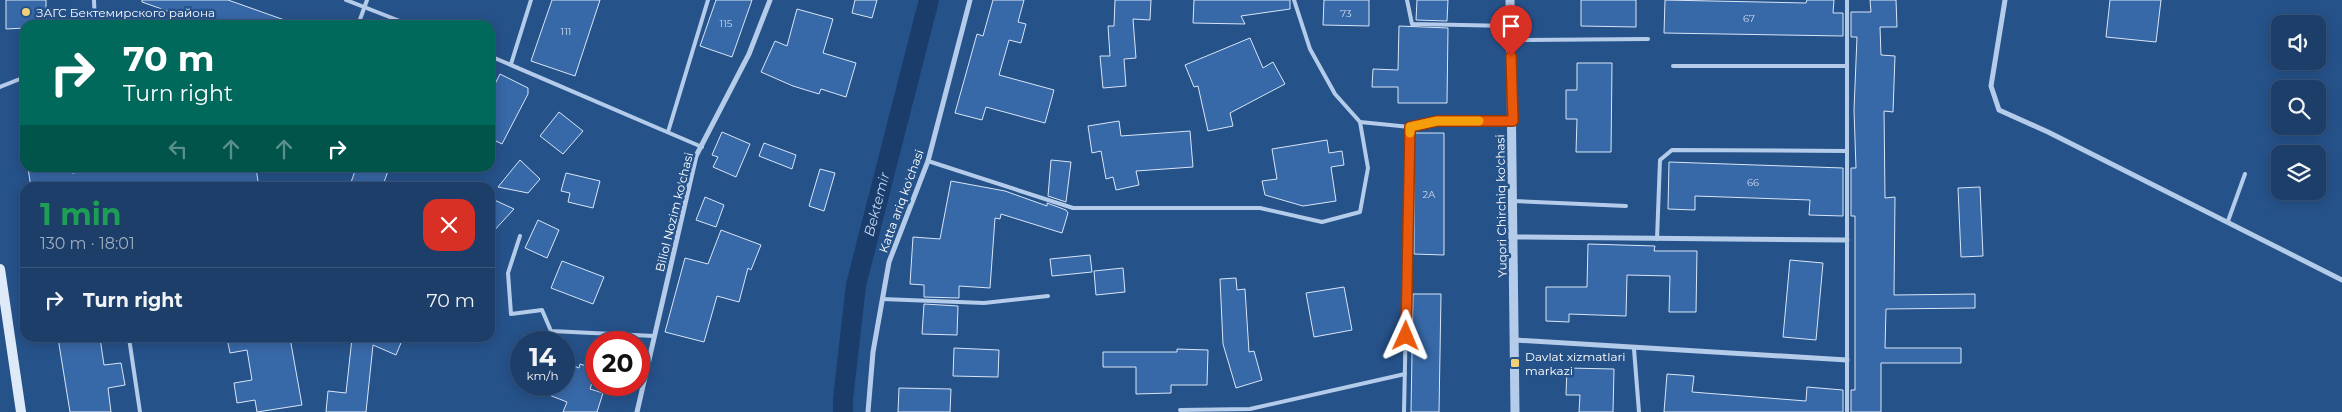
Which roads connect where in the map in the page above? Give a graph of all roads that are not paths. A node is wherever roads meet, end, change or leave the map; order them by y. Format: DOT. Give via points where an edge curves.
graph roads {
  1 [pos="94,0"];
  2 [pos="346,0"];
  3 [pos="367,0"];
  4 [pos="531,0"];
  5 [pos="708,0"];
  6 [pos="770,0"];
  7 [pos="970,0"];
  8 [pos="1294,0"];
  9 [pos="1408,0"];
  10 [pos="1510,0"];
  11 [pos="1847,0"];
  12 [pos="2006,0"];
  13 [pos="365,7"];
  14 [pos="95,20"];
  15 [pos="360,20"];
  16 [pos="398,20"];
  17 [pos="1511,26"];
  18 [pos="1648,39"];
  19 [pos="1511,40"];
  20 [pos="495,58"];
  21 [pos="511,64"];
  22 [pos="1673,66"];
  23 [pos="1847,66"];
  24 [pos="20,79"];
  25 [pos="0,87"];
  26 [pos="1513,121"];
  27 [pos="1360,122"];
  28 [pos="1410,127"];
  29 [pos="668,132"];
  30 [pos="702,147"];
  31 [pos="1847,151"];
  32 [pos="928,160"];
  33 [pos="2245,174"];
  34 [pos="1513,201"];
  35 [pos="1626,206"];
  36 [pos="2228,221"];
  37 [pos="520,236"];
  38 [pos="1514,237"];
  39 [pos="1658,239"];
  40 [pos="1847,240"];
  41 [pos="0,268"];
  42 [pos="2342,280"];
  43 [pos="1048,296"];
  44 [pos="882,299"];
  45 [pos="654,336"];
  46 [pos="1515,340"];
  47 [pos="130,342"];
  48 [pos="1634,349"];
  49 [pos="1847,360"];
  50 [pos="1405,374"];
  51 [pos="1180,410"];
  52 [pos="20,412"];
  53 [pos="140,412"];
  54 [pos="637,412"];
  55 [pos="868,412"];
  56 [pos="1404,412"];
  57 [pos="1515,412"];
  58 [pos="1640,412"];
  59 [pos="1847,412"];
  1 -- 14 [label="lane"];
  2 -- 13 [label="lane"];
  3 -- 13 [label="lane"];
  4 -- 21 [label="lane"];
  5 -- 29 [label="lane"];
  6 -- 30 [label="street, Biliol Nozim ko'chasi" via="749,54"];
  7 -- 32 [label="street, Katta ariq ko'chasi"];
  8 -- 27 [label="lane" via="1310,49 1335,94"];
  9 -- 17 [label="lane" via="1412,24"];
  10 -- 17 [label="street, Yuqori Chirchiq ko'chasi"];
  11 -- 23 [label="lane"];
  12 -- 36 [label="street" via="1991,86 1999,110"];
  13 -- 15 [label="lane"];
  13 -- 16 [label="lane"];
  17 -- 19 [label="street, Yuqori Chirchiq ko'chasi"];
  18 -- 19 [label="lane"];
  19 -- 26 [label="street, Yuqori Chirchiq ko'chasi"];
  20 -- 21 [label="lane"];
  21 -- 29 [label="lane"];
  22 -- 23 [label="lane"];
  23 -- 31 [label="lane"];
  24 -- 25 [label="lane"];
  26 -- 28 [label="lane" via="1437,121"];
  26 -- 34 [label="street, Yuqori Chirchiq ko'chasi"];
  27 -- 28 [label="lane"];
  27 -- 32 [label="lane" via="1368,168 1360,212 1322,222 1260,208 1073,208"];
  28 -- 50 [label="lane"];
  29 -- 30 [label="lane"];
  30 -- 45 [label="street, Biliol Nozim ko'chasi" via="696,156"];
  31 -- 39 [label="lane" via="1672,150 1660,160"];
  31 -- 40 [label="lane"];
  32 -- 44 [label="street, Katta ariq ko'chasi" via="889,262"];
  33 -- 36 [label="lane"];
  34 -- 35 [label="lane"];
  34 -- 38 [label="street, Yuqori Chirchiq ko'chasi"];
  36 -- 42 [label="street"];
  37 -- 45 [label="lane" via="508,273 511,314 542,310 551,331"];
  38 -- 39 [label="street"];
  38 -- 46 [label="street, Yuqori Chirchiq ko'chasi"];
  39 -- 40 [label="street"];
  40 -- 49 [label="lane"];
  41 -- 52 [label="main road"];
  43 -- 44 [label="lane" via="984,303"];
  44 -- 55 [label="street, Katta ariq ko'chasi" via="872,352"];
  45 -- 54 [label="street, Biliol Nozim ko'chasi"];
  46 -- 48 [label="street"];
  46 -- 57 [label="street, Yuqori Chirchiq ko'chasi"];
  47 -- 53 [label="lane"];
  48 -- 49 [label="street"];
  48 -- 58 [label="lane"];
  49 -- 59 [label="lane"];
  50 -- 51 [label="lane" via="1250,408"];
  50 -- 56 [label="lane"];
}
